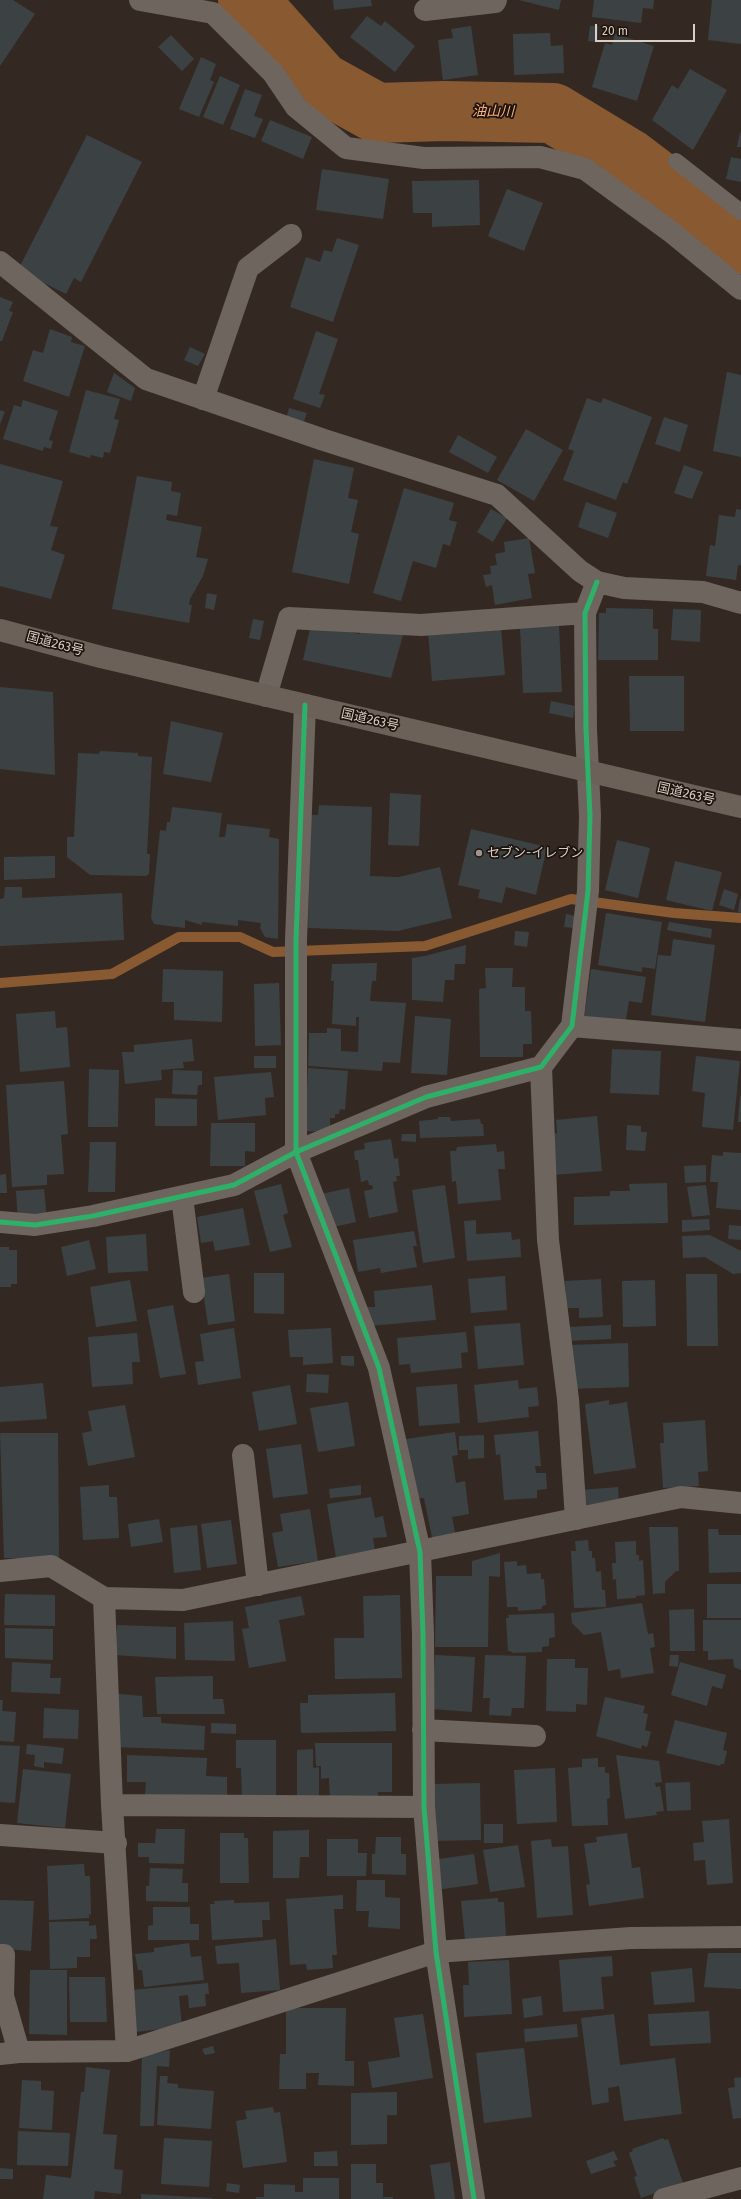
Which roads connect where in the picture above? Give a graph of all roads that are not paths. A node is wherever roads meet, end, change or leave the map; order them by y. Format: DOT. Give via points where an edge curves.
graph roads {
  1 [pos="140,0"];
  2 [pos="496,0"];
  3 [pos="219,7"];
  4 [pos="426,10"];
  5 [pos="676,161"];
  6 [pos="741,212"];
  7 [pos="290,235"];
  8 [pos="0,262"];
  9 [pos="741,289"];
  10 [pos="203,399"];
  11 [pos="597,582"];
  12 [pos="741,603"];
  13 [pos="585,613"];
  14 [pos="0,630"];
  15 [pos="266,696"];
  16 [pos="305,705"];
  17 [pos="588,771"];
  18 [pos="741,807"];
  19 [pos="572,1026"];
  20 [pos="741,1040"];
  21 [pos="541,1067"];
  22 [pos="296,1152"];
  23 [pos="182,1197"];
  24 [pos="0,1222"];
  25 [pos="194,1292"];
  26 [pos="243,1455"];
  27 [pos="741,1503"];
  28 [pos="576,1519"];
  29 [pos="420,1552"];
  30 [pos="0,1571"];
  31 [pos="258,1585"];
  32 [pos="104,1598"];
  33 [pos="424,1730"];
  34 [pos="536,1736"];
  35 [pos="112,1805"];
  36 [pos="424,1807"];
  37 [pos="0,1835"];
  38 [pos="116,1843"];
  39 [pos="741,1937"];
  40 [pos="436,1952"];
  41 [pos="0,1955"];
  42 [pos="126,2051"];
  43 [pos="9,2053"];
  44 [pos="741,2178"];
  45 [pos="474,2199"];
  46 [pos="664,2199"];
  1 -- 3 [label="street"];
  2 -- 4 [label="street"];
  3 -- 9 [label="street" via="273,73 296,107 346,148 424,158 540,157 585,169 670,231"];
  5 -- 6 [label="lane"];
  7 -- 10 [label="street" via="248,268"];
  8 -- 10 [label="street" via="146,379"];
  10 -- 11 [label="street" via="497,495 580,571"];
  11 -- 12 [label="street" via="624,588 702,592"];
  11 -- 13 [label="street"];
  13 -- 15 [label="street" via="421,625 289,618"];
  13 -- 17 [label="street"];
  14 -- 15 [label="highway, 国道263号"];
  15 -- 16 [label="highway, 国道263号"];
  16 -- 17 [label="highway, 国道263号"];
  16 -- 22 [label="street" via="296,940"];
  17 -- 18 [label="highway, 国道263号"];
  17 -- 19 [label="street" via="590,816 587,901"];
  19 -- 20 [label="street"];
  19 -- 21 [label="street"];
  21 -- 22 [label="street" via="426,1097"];
  21 -- 28 [label="street" via="548,1240 568,1399"];
  22 -- 23 [label="street" via="234,1185"];
  22 -- 29 [label="street" via="379,1368"];
  23 -- 24 [label="street" via="93,1216 35,1225"];
  23 -- 25 [label="street"];
  26 -- 31 [label="street"];
  27 -- 28 [label="street" via="681,1497"];
  28 -- 29 [label="street"];
  29 -- 31 [label="street"];
  29 -- 33 [label="street"];
  30 -- 32 [label="street" via="51,1566"];
  31 -- 32 [label="street" via="183,1600"];
  32 -- 35 [label="street"];
  33 -- 34 [label="street"];
  33 -- 36 [label="street"];
  35 -- 36 [label="street"];
  35 -- 38 [label="street"];
  36 -- 40 [label="street"];
  37 -- 38 [label="street"];
  38 -- 42 [label="street"];
  39 -- 40 [label="street" via="631,1938"];
  40 -- 42 [label="street"];
  40 -- 45 [label="street"];
  41 -- 43 [label="street" via="4,1955 3,1996"];
  42 -- 43 [label="street"];
  44 -- 46 [label="street"];
}
